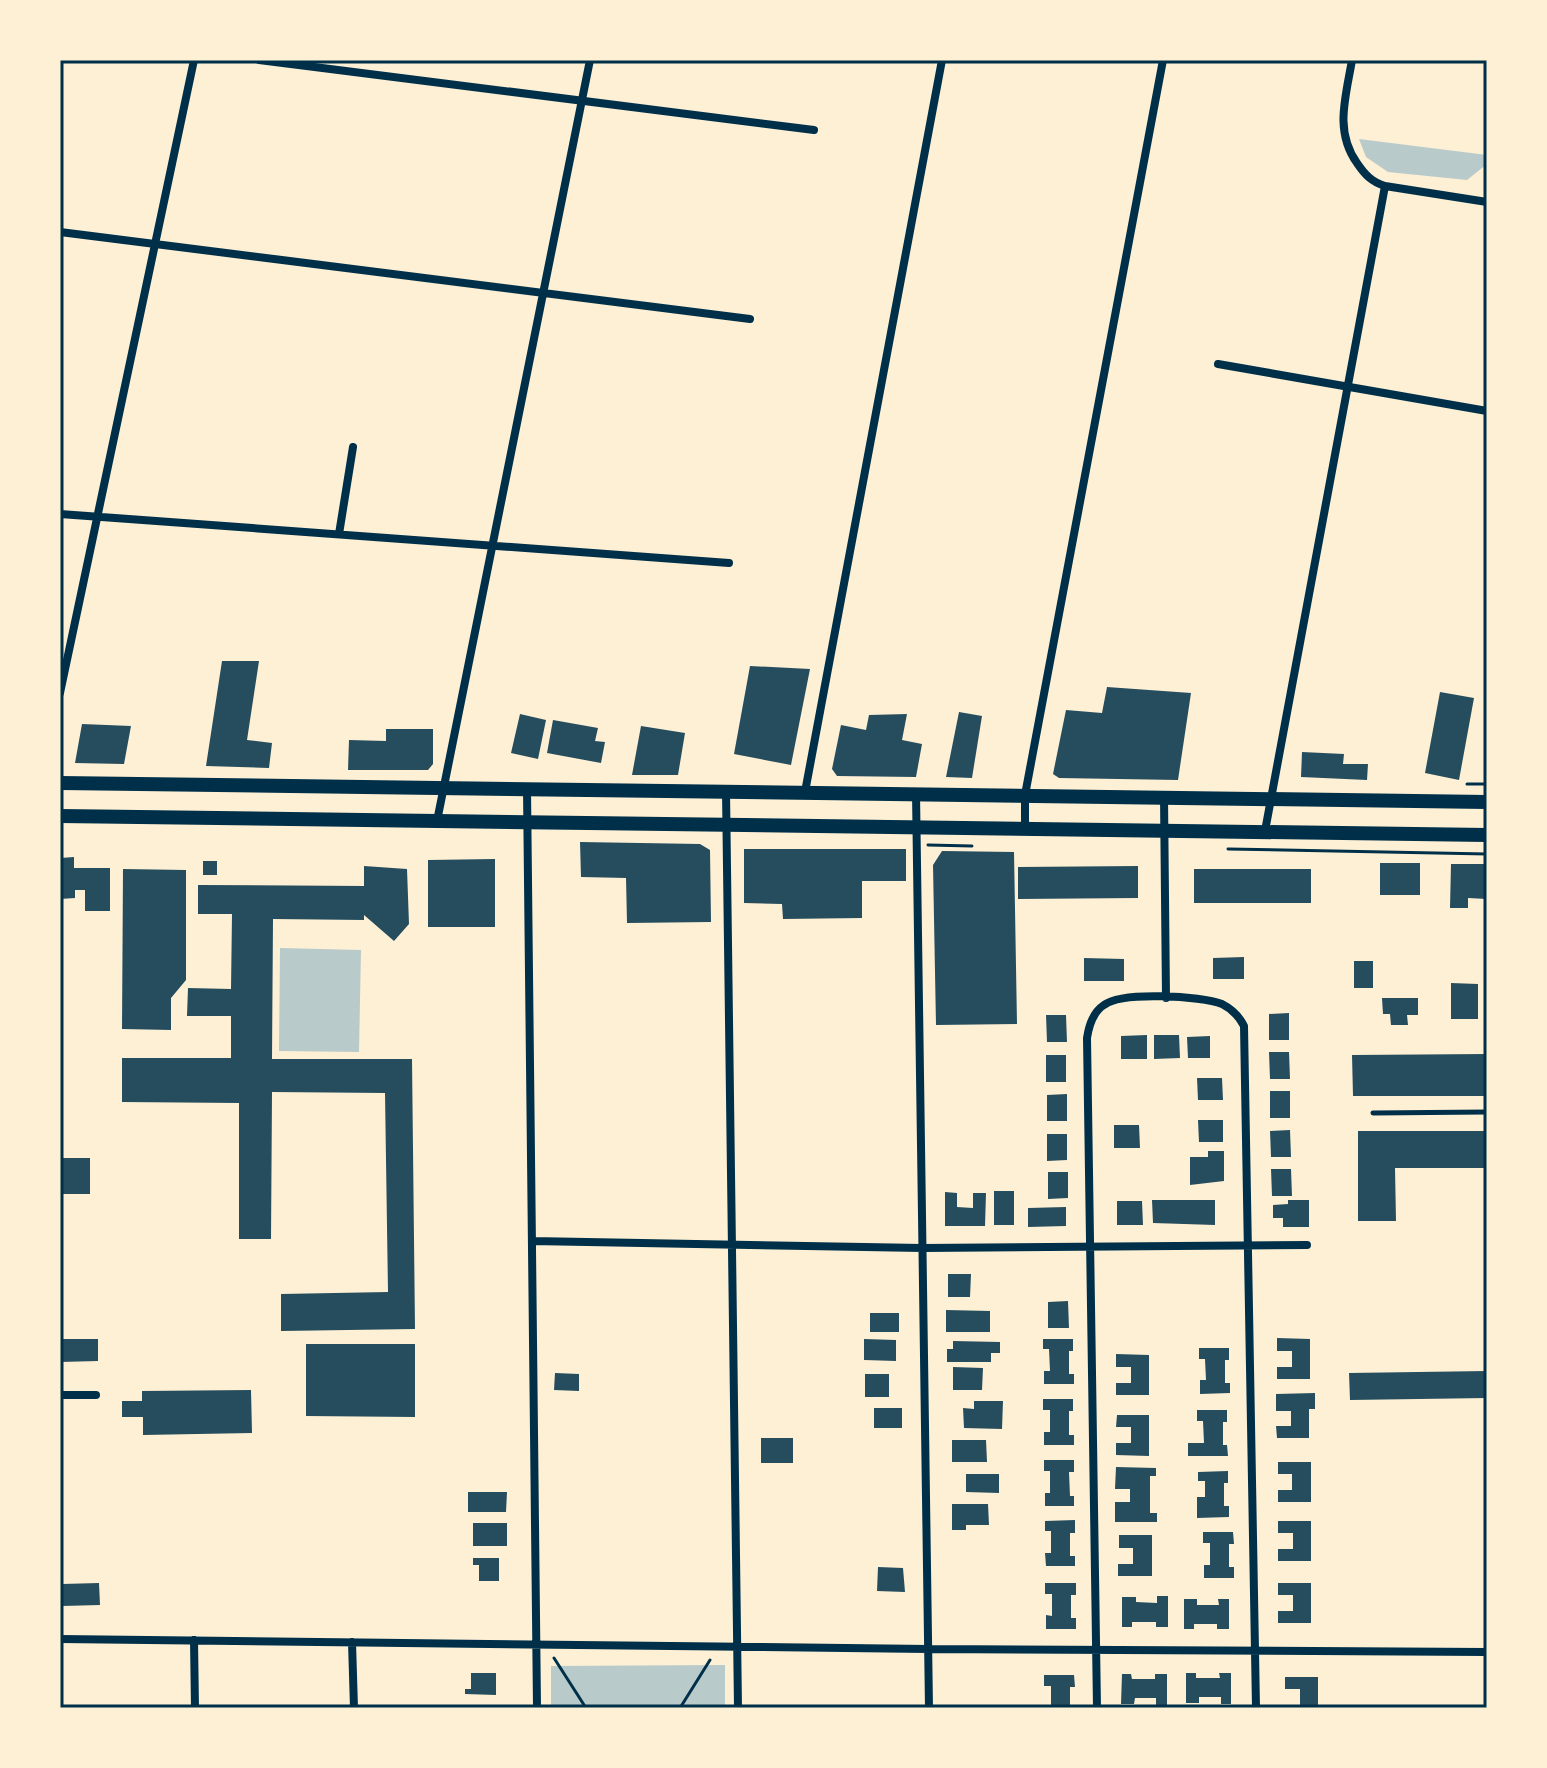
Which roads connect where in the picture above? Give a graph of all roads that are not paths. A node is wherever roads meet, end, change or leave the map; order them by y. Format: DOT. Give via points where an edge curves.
graph roads {
  1 [pos="194,60"];
  2 [pos="259,60"];
  3 [pos="590,60"];
  4 [pos="942,60"];
  5 [pos="1163,60"];
  6 [pos="1352,60"];
  7 [pos="582,101"];
  8 [pos="814,130"];
  9 [pos="1385,186"];
  10 [pos="1487,202"];
  11 [pos="60,232"];
  12 [pos="155,243"];
  13 [pos="542,293"];
  14 [pos="750,319"];
  15 [pos="1218,364"];
  16 [pos="1348,387"];
  17 [pos="1487,411"];
  18 [pos="353,447"];
  19 [pos="60,514"];
  20 [pos="98,517"];
  21 [pos="339,534"];
  22 [pos="491,545"];
  23 [pos="729,563"];
  24 [pos="60,693"];
  25 [pos="60,783"];
  26 [pos="442,787"];
  27 [pos="527,788"];
  28 [pos="726,791"];
  29 [pos="805,792"];
  30 [pos="916,793"];
  31 [pos="1025,795"];
  32 [pos="1164,796"];
  33 [pos="1272,798"];
  34 [pos="1487,802"];
  35 [pos="60,816"];
  36 [pos="437,821"];
  37 [pos="526,821"];
  38 [pos="726,825"];
  39 [pos="916,827"];
  40 [pos="1025,828"];
  41 [pos="1164,830"];
  42 [pos="1265,831"];
  43 [pos="1487,835"];
  44 [pos="1166,998"];
  45 [pos="1487,1112"];
  46 [pos="1373,1113"];
  47 [pos="532,1241"];
  48 [pos="1307,1245"];
  49 [pos="732,1246"];
  50 [pos="1248,1246"];
  51 [pos="1091,1247"];
  52 [pos="922,1248"];
  53 [pos="60,1395"];
  54 [pos="96,1395"];
  55 [pos="60,1639"];
  56 [pos="194,1640"];
  57 [pos="352,1642"];
  58 [pos="541,1644"];
  59 [pos="737,1647"];
  60 [pos="928,1649"];
  61 [pos="1096,1649"];
  62 [pos="1255,1649"];
  63 [pos="1487,1652"];
  64 [pos="195,1708"];
  65 [pos="354,1708"];
  66 [pos="537,1708"];
  67 [pos="738,1708"];
  68 [pos="929,1708"];
  69 [pos="1097,1708"];
  70 [pos="1256,1708"];
  1 -- 12 [label="street"];
  2 -- 7 [label="street"];
  3 -- 7 [label="street"];
  4 -- 29 [label="street"];
  5 -- 31 [label="street"];
  6 -- 9 [label="street" via="1343,134 1365,174"];
  7 -- 8 [label="street"];
  7 -- 13 [label="street"];
  9 -- 10 [label="street"];
  9 -- 16 [label="street"];
  11 -- 12 [label="street"];
  12 -- 13 [label="street"];
  12 -- 20 [label="street"];
  13 -- 14 [label="street"];
  13 -- 22 [label="street"];
  15 -- 16 [label="street"];
  16 -- 17 [label="street"];
  16 -- 33 [label="street"];
  18 -- 21 [label="street"];
  19 -- 20 [label="street"];
  20 -- 21 [label="street"];
  20 -- 24 [label="street"];
  21 -- 22 [label="street"];
  22 -- 23 [label="street"];
  22 -- 26 [label="street"];
  25 -- 26 [label="main road"];
  26 -- 27 [label="main road"];
  26 -- 36 [label="street"];
  27 -- 28 [label="main road"];
  27 -- 37 [label="street"];
  28 -- 29 [label="main road"];
  28 -- 38 [label="street"];
  29 -- 30 [label="main road"];
  30 -- 31 [label="main road"];
  30 -- 39 [label="street"];
  31 -- 32 [label="main road"];
  31 -- 40 [label="street"];
  32 -- 33 [label="main road"];
  32 -- 41 [label="street"];
  33 -- 34 [label="main road"];
  33 -- 42 [label="street"];
  35 -- 36 [label="main road"];
  36 -- 37 [label="main road"];
  37 -- 38 [label="main road"];
  37 -- 47 [label="street"];
  38 -- 39 [label="main road"];
  38 -- 49 [label="street"];
  39 -- 40 [label="main road"];
  39 -- 52 [label="street"];
  40 -- 41 [label="main road"];
  41 -- 42 [label="main road"];
  41 -- 44 [label="street"];
  42 -- 43 [label="main road"];
  44 -- 50 [label="street" via="1219,1003 1244,1026"];
  44 -- 51 [label="street" via="1112,1000 1098,1010 1089,1028"];
  45 -- 46 [label="lane"];
  47 -- 49 [label="street"];
  47 -- 58 [label="street"];
  48 -- 50 [label="street"];
  49 -- 52 [label="street"];
  49 -- 59 [label="street"];
  50 -- 51 [label="street"];
  50 -- 62 [label="street"];
  51 -- 52 [label="street"];
  51 -- 61 [label="street"];
  52 -- 60 [label="street"];
  53 -- 54 [label="street"];
  55 -- 56 [label="street"];
  56 -- 57 [label="street"];
  56 -- 64 [label="street"];
  57 -- 58 [label="street"];
  57 -- 65 [label="street"];
  58 -- 59 [label="street"];
  58 -- 66 [label="street"];
  59 -- 60 [label="street"];
  59 -- 67 [label="street"];
  60 -- 61 [label="street"];
  60 -- 68 [label="street"];
  61 -- 62 [label="street"];
  61 -- 69 [label="street"];
  62 -- 63 [label="street"];
  62 -- 70 [label="street"];
}
